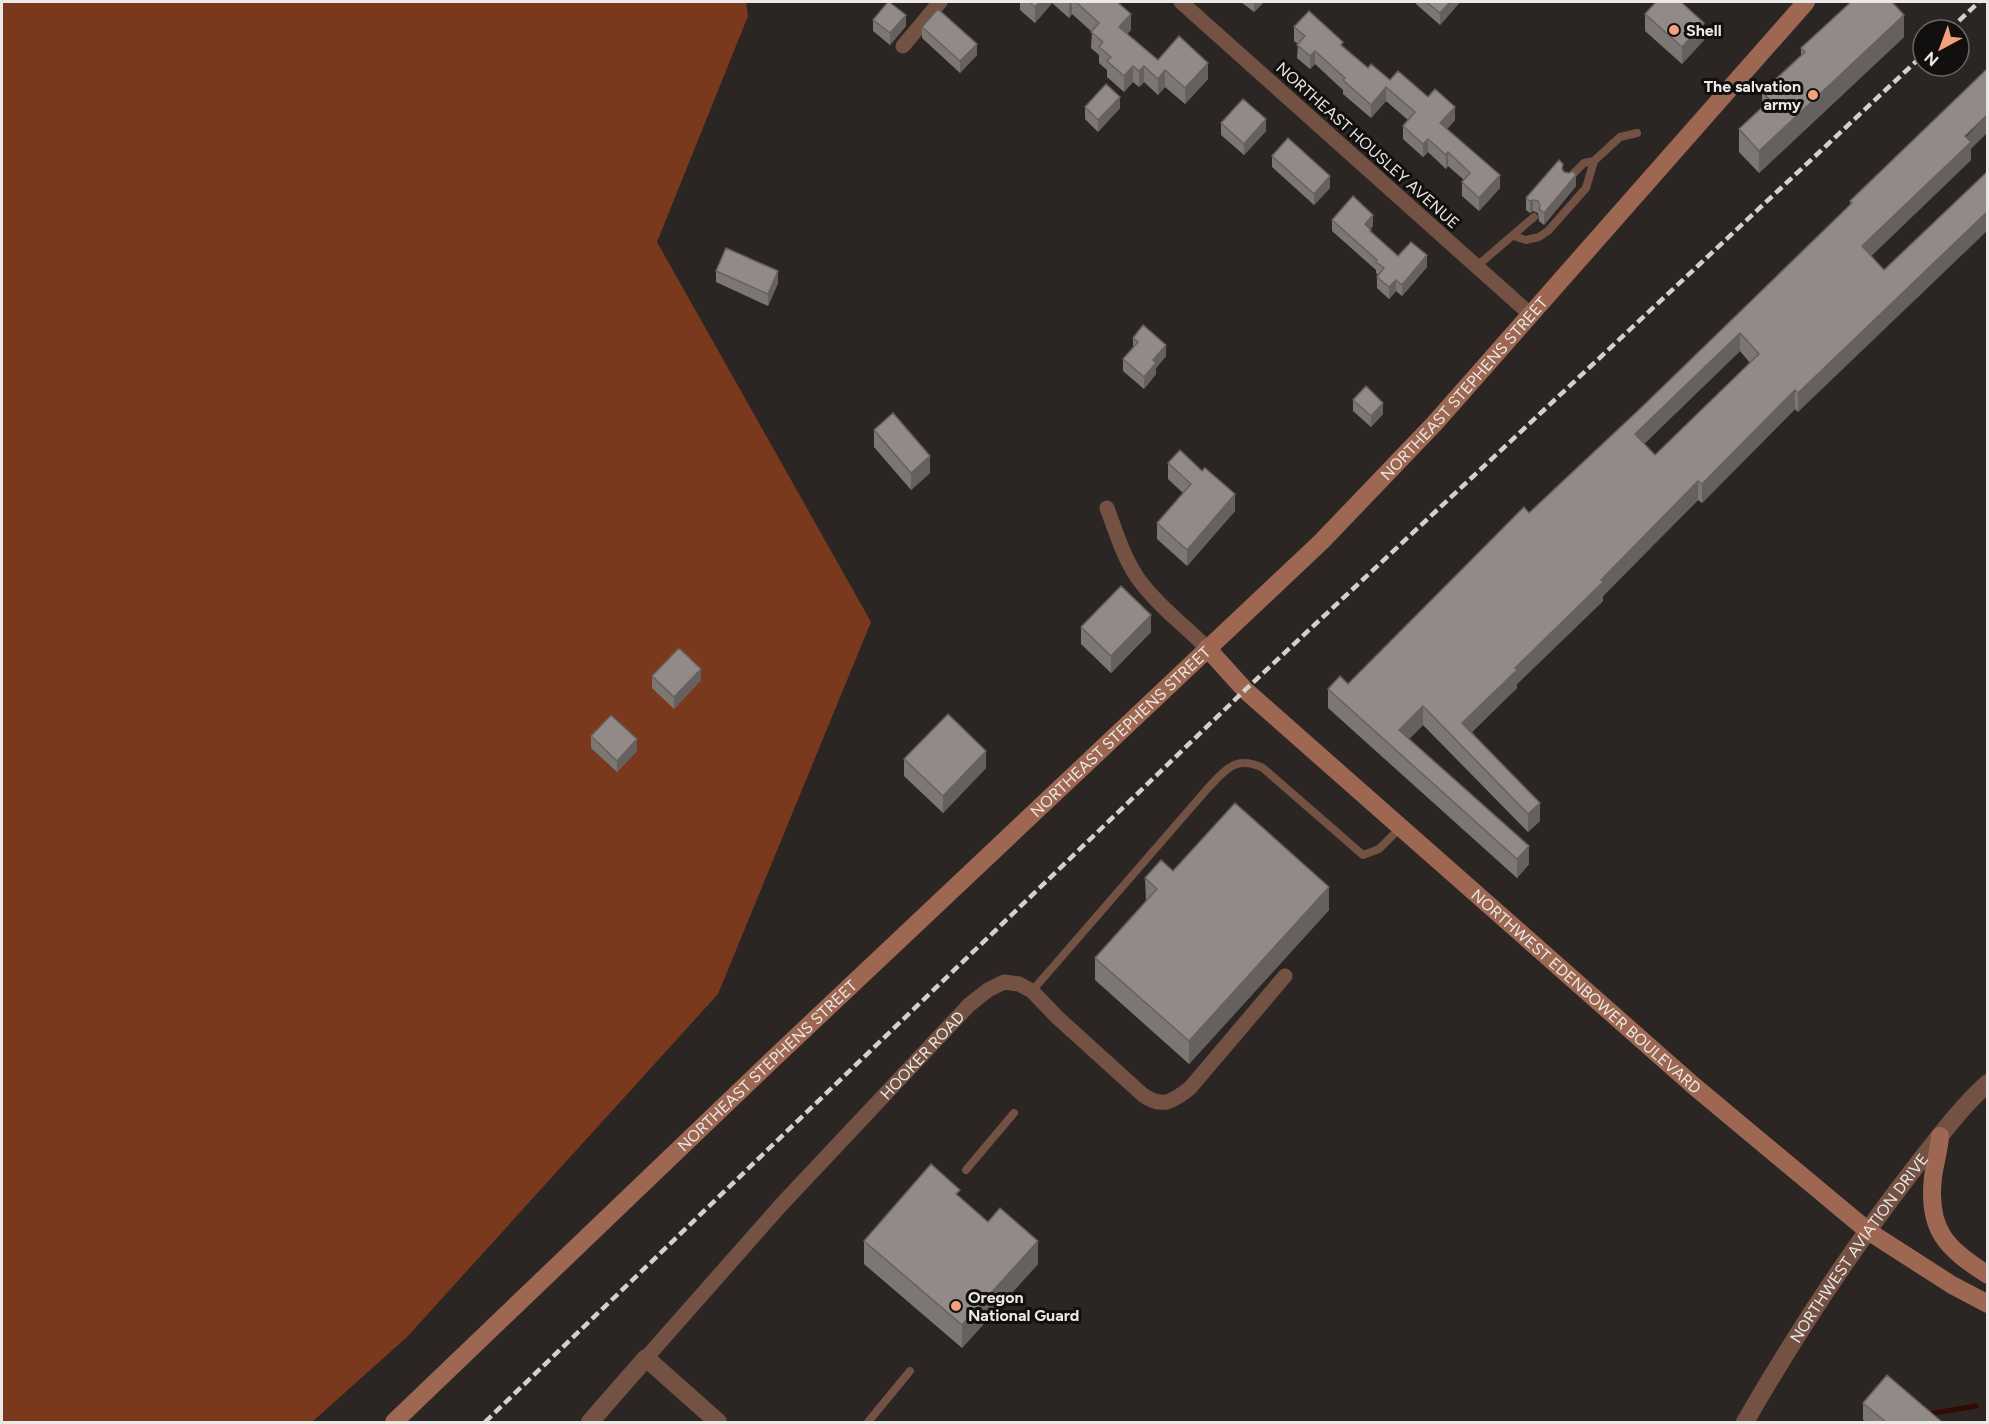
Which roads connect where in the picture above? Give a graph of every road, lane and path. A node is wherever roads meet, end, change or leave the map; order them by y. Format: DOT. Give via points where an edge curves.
graph roads {
  1 [pos="940,2"];
  2 [pos="1181,2"];
  3 [pos="1806,2"];
  4 [pos="903,46"];
  5 [pos="1637,133"];
  6 [pos="1594,161"];
  7 [pos="1568,179"];
  8 [pos="1534,217"];
  9 [pos="1513,236"];
  10 [pos="1477,266"];
  11 [pos="1531,315"];
  12 [pos="1107,508"];
  13 [pos="1207,648"];
  14 [pos="1401,827"];
  15 [pos="1285,976"];
  16 [pos="1032,991"];
  17 [pos="1988,1083"];
  18 [pos="1014,1113"];
  19 [pos="1940,1136"];
  20 [pos="966,1170"];
  21 [pos="1868,1230"];
  22 [pos="1988,1275"];
  23 [pos="1988,1304"];
  24 [pos="646,1358"];
  25 [pos="910,1371"];
  26 [pos="394,1422"];
  27 [pos="590,1422"];
  28 [pos="718,1422"];
  29 [pos="868,1422"];
  30 [pos="1745,1422"];
  1 -- 4 [label="street"];
  2 -- 10 [label="street, NORTHEAST HOUSLEY AVENUE"];
  3 -- 11 [label="main road, NORTHEAST STEPHENS STREET"];
  5 -- 6 [label="lane" via="1620,137"];
  6 -- 7 [label="lane" via="1584,163"];
  6 -- 9 [label="lane" via="1586,188 1548,231 1526,240"];
  8 -- 9 [label="lane"];
  9 -- 10 [label="lane"];
  10 -- 11 [label="street, NORTHEAST HOUSLEY AVENUE"];
  11 -- 13 [label="main road, NORTHEAST STEPHENS STREET" via="1322,541"];
  12 -- 13 [label="street" via="1138,578"];
  13 -- 14 [label="main road, NORTHWEST EDENBOWER BOULEVARD" via="1245,690"];
  13 -- 26 [label="main road, NORTHEAST STEPHENS STREET"];
  14 -- 16 [label="lane" via="1379,849 1363,855 1263,768 1251,763 1232,765"];
  14 -- 21 [label="main road, NORTHWEST EDENBOWER BOULEVARD" via="1694,1086"];
  15 -- 16 [label="street, HOOKER ROAD" via="1190,1088 1164,1103 1154,1103 1143,1095"];
  16 -- 24 [label="street, HOOKER ROAD" via="1004,982 969,1005 781,1205"];
  17 -- 19 [label="street, NORTHWEST AVIATION DRIVE"];
  18 -- 20 [label="lane"];
  19 -- 21 [label="street, NORTHWEST AVIATION DRIVE"];
  19 -- 22 [label="main road" via="1932,1212 1947,1245"];
  21 -- 23 [label="main road, NORTHWEST EDENBOWER BOULEVARD"];
  21 -- 30 [label="street, NORTHWEST AVIATION DRIVE"];
  24 -- 27 [label="street, HOOKER ROAD"];
  24 -- 28 [label="street"];
  25 -- 29 [label="lane"];
}
